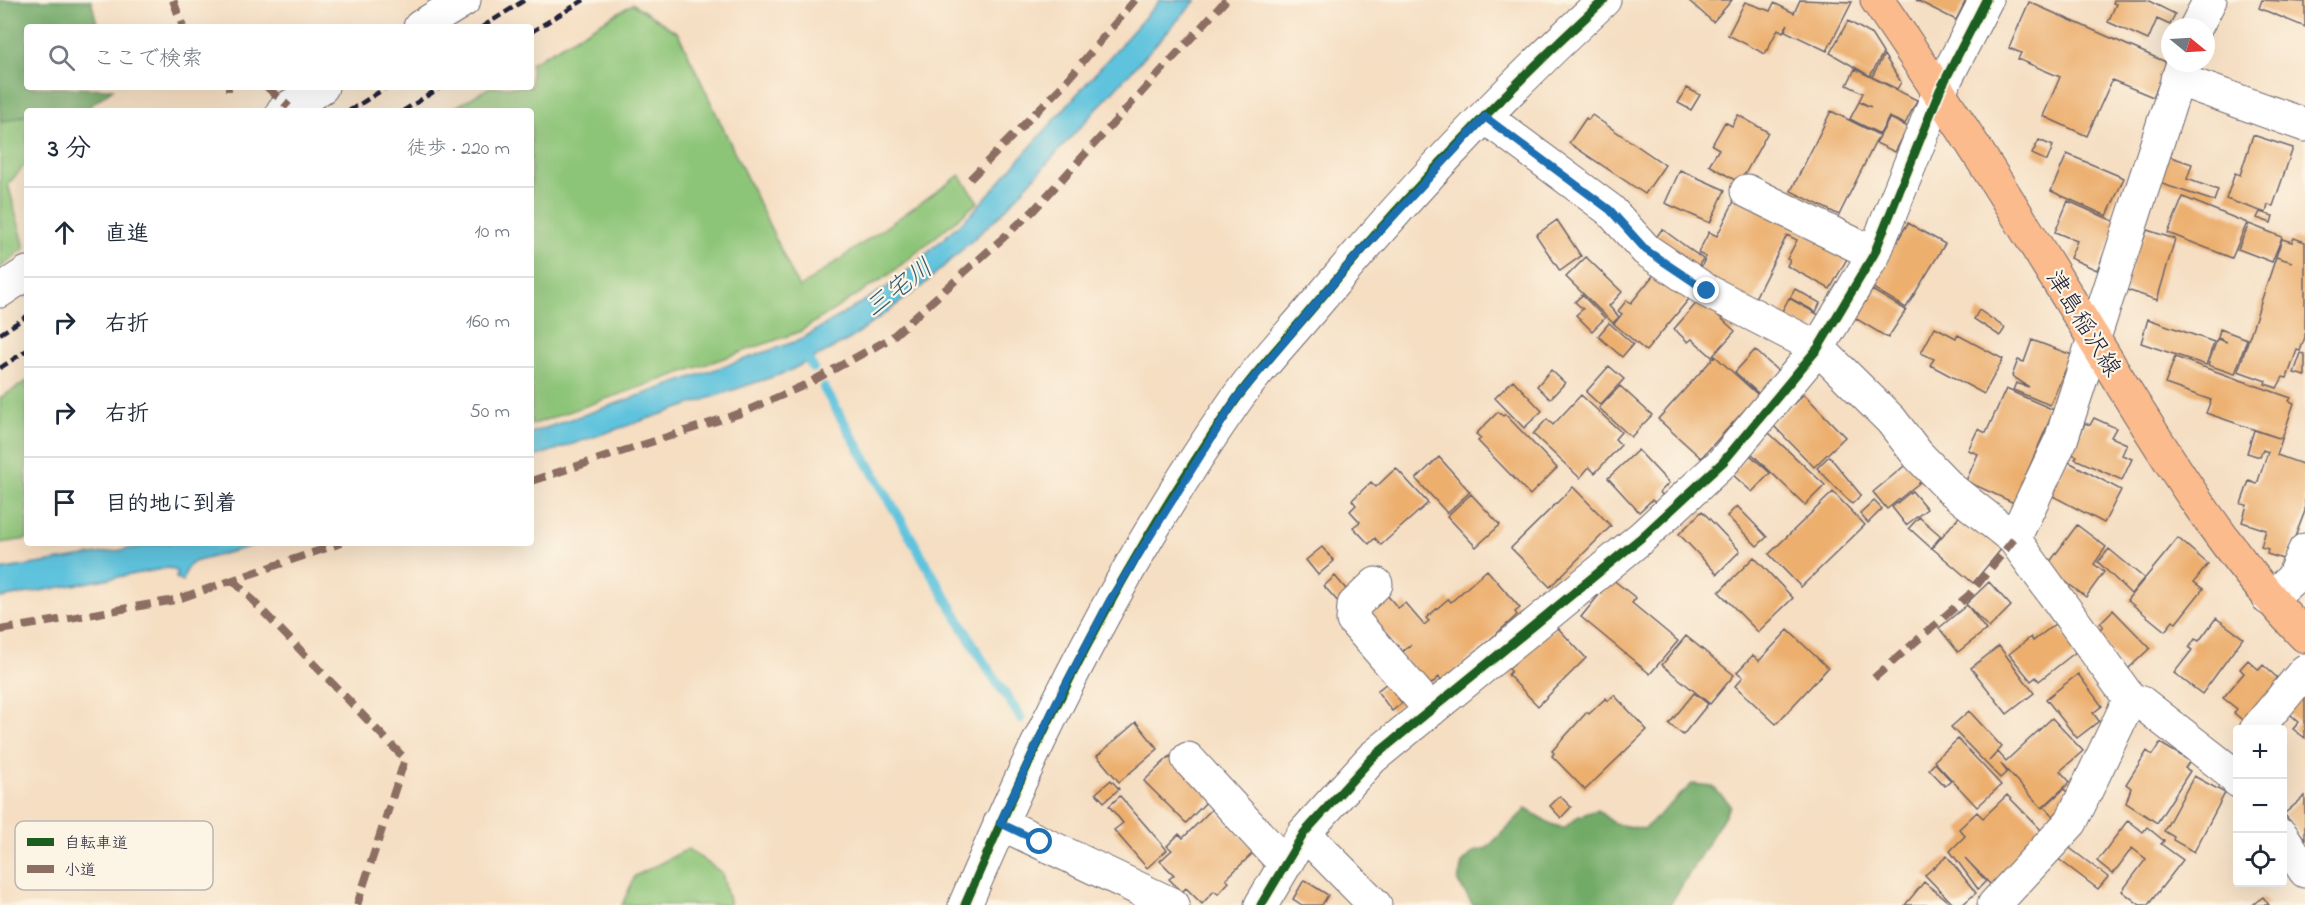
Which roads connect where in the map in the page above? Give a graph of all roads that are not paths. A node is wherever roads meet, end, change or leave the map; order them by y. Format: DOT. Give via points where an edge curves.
graph roads {
  1 [pos="464,0"];
  2 [pos="1604,0"];
  3 [pos="1877,0"];
  4 [pos="1986,0"];
  5 [pos="2210,0"];
  6 [pos="2201,18"];
  7 [pos="425,24"];
  8 [pos="2180,72"];
  9 [pos="2182,72"];
  10 [pos="317,90"];
  11 [pos="1940,90"];
  12 [pos="288,108"];
  13 [pos="1485,117"];
  14 [pos="2305,125"];
  15 [pos="1747,191"];
  16 [pos="1874,254"];
  17 [pos="24,275"];
  18 [pos="0,291"];
  19 [pos="2092,337"];
  20 [pos="1818,348"];
  21 [pos="2014,539"];
  22 [pos="2305,550"];
  23 [pos="1376,584"];
  24 [pos="2269,598"];
  25 [pos="2305,636"];
  26 [pos="2305,671"];
  27 [pos="2130,699"];
  28 [pos="1431,710"];
  29 [pos="2259,725"];
  30 [pos="1188,759"];
  31 [pos="2233,766"];
  32 [pos="1000,823"];
  33 [pos="1304,833"];
  34 [pos="2287,842"];
  35 [pos="1285,864"];
  36 [pos="2305,871"];
  37 [pos="965,905"];
  38 [pos="1173,905"];
  39 [pos="1261,905"];
  40 [pos="1376,905"];
  41 [pos="1994,905"];
  1 -- 7 [label="street"];
  2 -- 13 [label="street"];
  3 -- 11 [label="main road, 津島稲沢線"];
  4 -- 11 [label="street"];
  5 -- 6 [label="street"];
  8 -- 19 [label="street"];
  9 -- 14 [label="street"];
  10 -- 12 [label="street"];
  11 -- 16 [label="street"];
  11 -- 19 [label="main road, 津島稲沢線"];
  13 -- 20 [label="street" via="1610,210 1646,250 1707,291"];
  13 -- 32 [label="street" via="1351,262 1236,399 1110,600"];
  15 -- 16 [label="street"];
  16 -- 20 [label="street"];
  17 -- 18 [label="street"];
  19 -- 21 [label="street" via="2061,440"];
  19 -- 24 [label="main road, 津島稲沢線" via="2224,541"];
  20 -- 21 [label="street" via="1891,420 1950,489"];
  20 -- 28 [label="street" via="1723,462 1642,537"];
  21 -- 27 [label="street"];
  22 -- 24 [label="street" via="2292,579"];
  23 -- 28 [label="street" via="1354,605 1353,620"];
  24 -- 25 [label="main road, 津島稲沢線"];
  26 -- 29 [label="street"];
  27 -- 31 [label="street"];
  27 -- 41 [label="street" via="2071,822"];
  28 -- 33 [label="street" via="1372,758"];
  30 -- 35 [label="street"];
  32 -- 37 [label="street"];
  32 -- 38 [label="street"];
  33 -- 35 [label="street"];
  33 -- 40 [label="street"];
  34 -- 36 [label="street"];
  35 -- 39 [label="street"];
}
